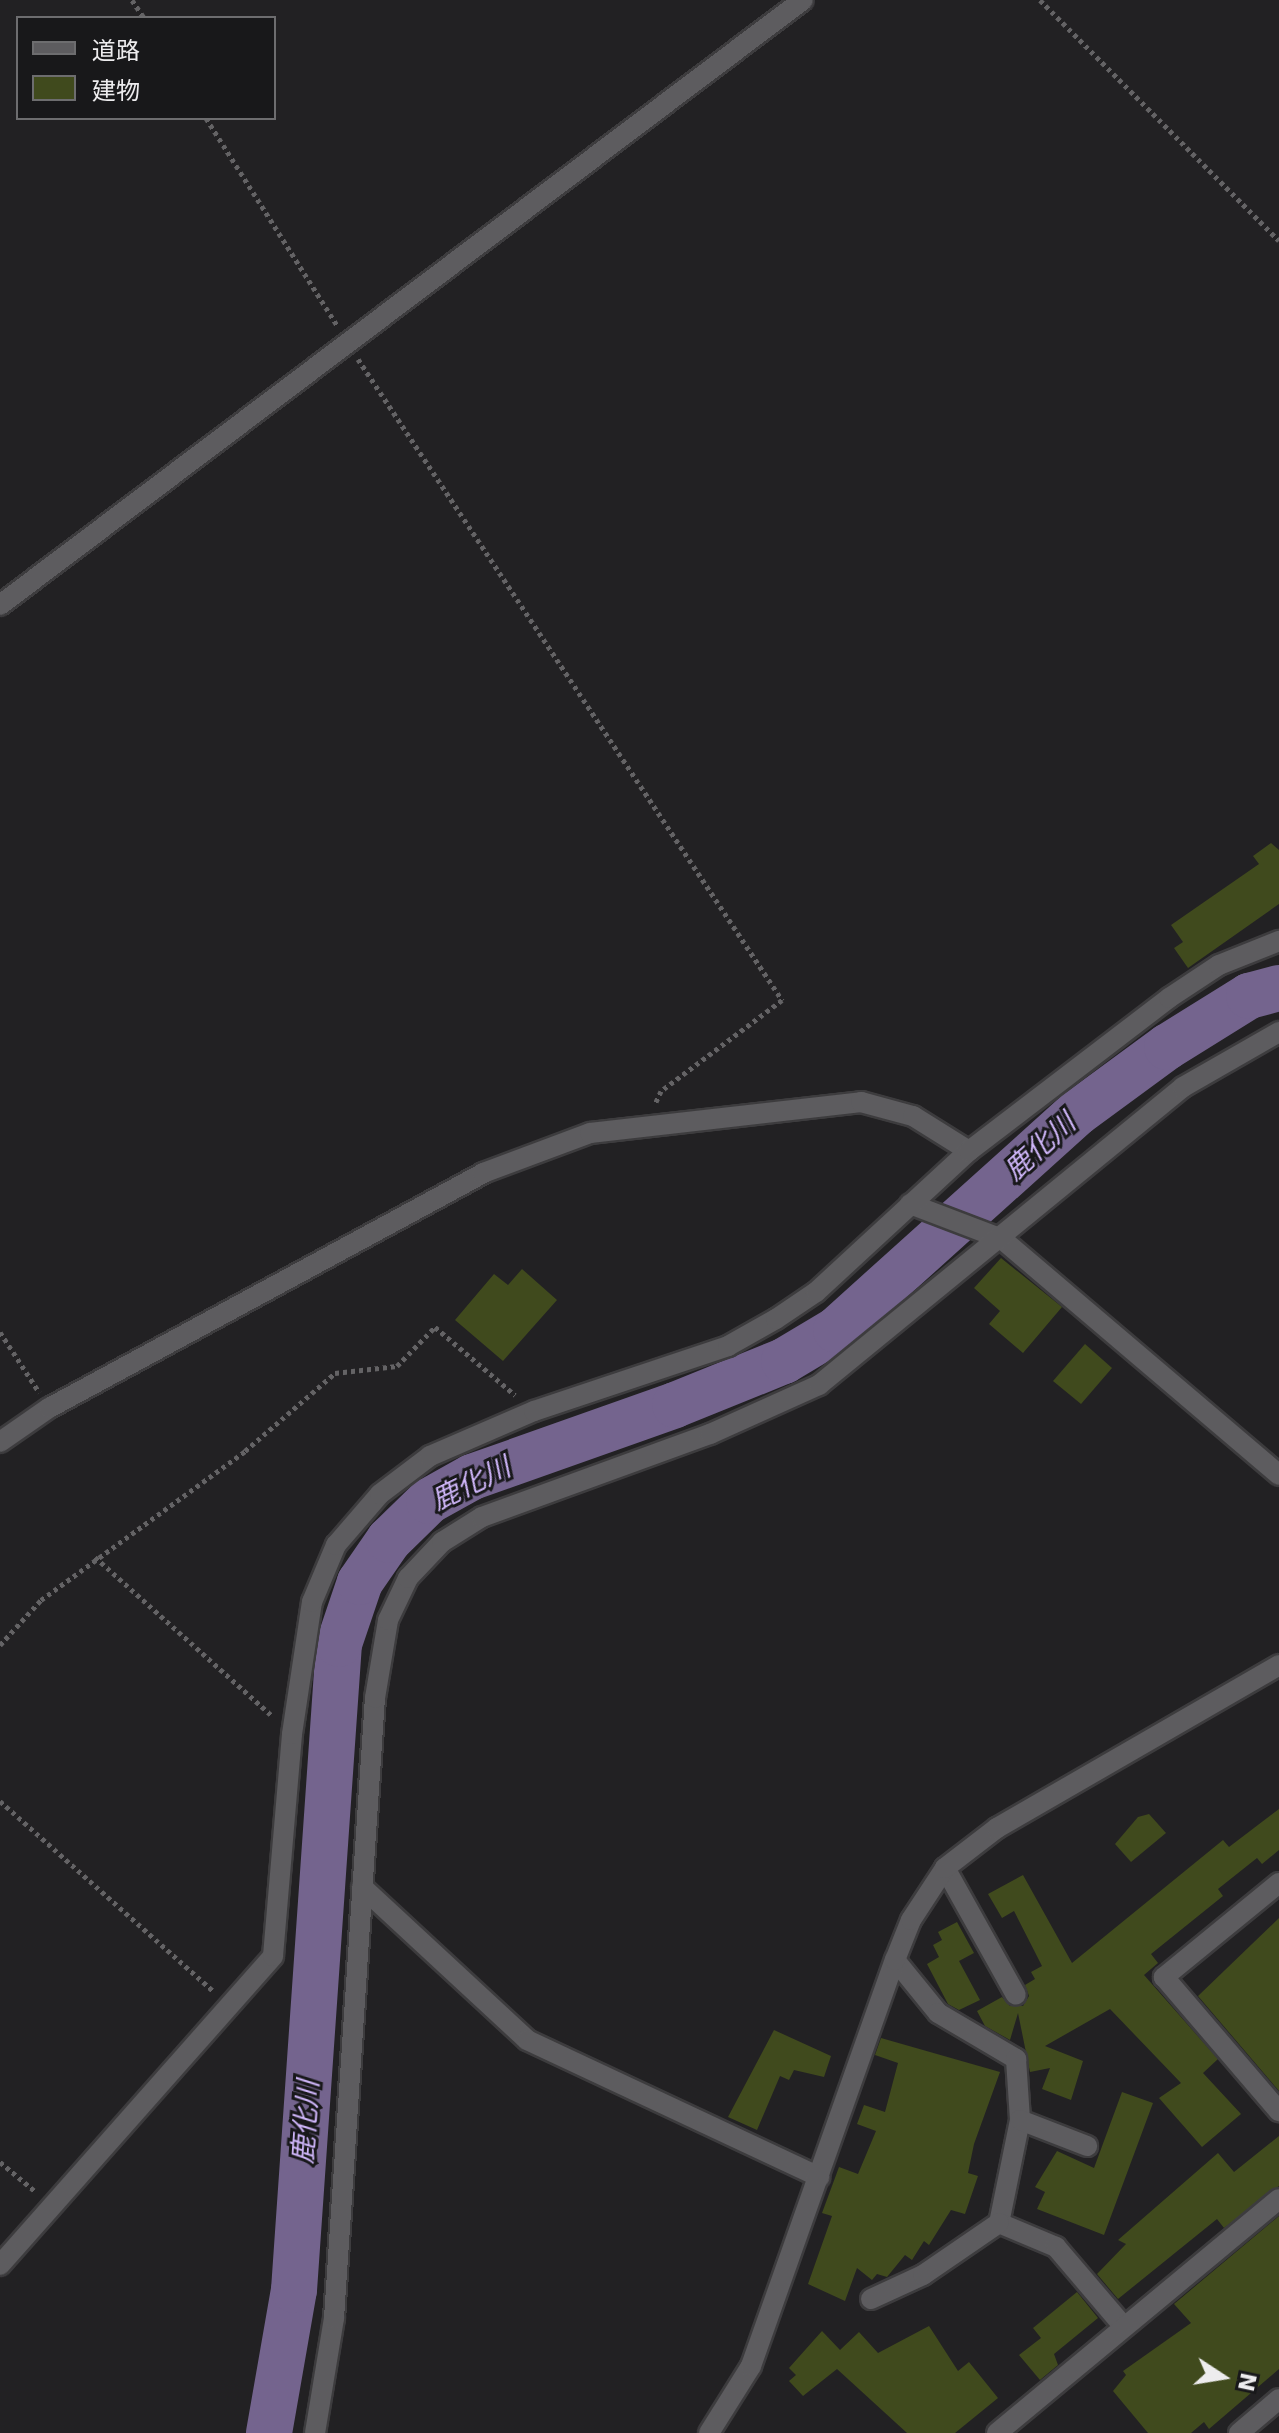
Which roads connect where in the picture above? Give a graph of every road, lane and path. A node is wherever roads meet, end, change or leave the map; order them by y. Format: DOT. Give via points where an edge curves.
graph roads {
  1 [pos="803,0"];
  2 [pos="1040,0"];
  3 [pos="207,120"];
  4 [pos="1279,241"];
  5 [pos="350,347"];
  6 [pos="0,605"];
  7 [pos="1279,941"];
  8 [pos="1279,1032"];
  9 [pos="647,1124"];
  10 [pos="969,1151"];
  11 [pos="916,1206"];
  12 [pos="1002,1239"];
  13 [pos="0,1332"];
  14 [pos="49,1408"];
  15 [pos="534,1411"];
  16 [pos="0,1442"];
  17 [pos="1279,1475"];
  18 [pos="95,1557"];
  19 [pos="0,1645"];
  20 [pos="1279,1665"];
  21 [pos="292,1734"];
  22 [pos="0,1801"];
  23 [pos="945,1868"];
  24 [pos="362,1887"];
  25 [pos="1276,1892"];
  26 [pos="895,1960"];
  27 [pos="1016,1995"];
  28 [pos="232,2008"];
  29 [pos="1279,2111"];
  30 [pos="1020,2120"];
  31 [pos="1087,2146"];
  32 [pos="0,2162"];
  33 [pos="819,2177"];
  34 [pos="1279,2199"];
  35 [pos="53,2206"];
  36 [pos="999,2223"];
  37 [pos="0,2265"];
  38 [pos="871,2299"];
  39 [pos="1124,2327"];
  40 [pos="1279,2399"];
  41 [pos="315,2433"];
  42 [pos="709,2433"];
  43 [pos="997,2433"];
  44 [pos="1239,2433"];
  1 -- 5 [label="street"];
  2 -- 4 [label="path"];
  3 -- 5 [label="path"];
  5 -- 6 [label="street"];
  5 -- 9 [label="path" via="782,1000 661,1091"];
  7 -- 10 [label="street" via="1219,965 1169,998"];
  8 -- 12 [label="street" via="1183,1087"];
  9 -- 10 [label="street" via="861,1102 913,1116"];
  9 -- 14 [label="street" via="590,1133 483,1173"];
  10 -- 11 [label="street"];
  11 -- 12 [label="street"];
  11 -- 15 [label="street" via="816,1292 740,1339"];
  12 -- 17 [label="street"];
  12 -- 24 [label="street" via="819,1385 710,1434 496,1511 433,1551 399,1595 381,1646"];
  13 -- 14 [label="path"];
  14 -- 16 [label="street"];
  15 -- 18 [label="path" via="435,1327 397,1366 335,1373 245,1451"];
  15 -- 21 [label="street" via="430,1456 380,1494 336,1545 312,1602"];
  18 -- 19 [label="path" via="41,1600"];
  18 -- 21 [label="path"];
  20 -- 23 [label="street" via="997,1828"];
  21 -- 28 [label="street" via="278,1941 264,1972"];
  22 -- 28 [label="path"];
  23 -- 26 [label="street" via="911,1920"];
  23 -- 27 [label="street"];
  24 -- 33 [label="street" via="527,2040"];
  24 -- 41 [label="street" via="334,2318"];
  25 -- 29 [label="street" via="1164,1977"];
  26 -- 30 [label="street" via="938,2013 1016,2059"];
  26 -- 33 [label="street"];
  28 -- 35 [label="street"];
  30 -- 31 [label="street"];
  30 -- 36 [label="street"];
  32 -- 35 [label="path"];
  33 -- 42 [label="street" via="751,2366"];
  34 -- 39 [label="street"];
  35 -- 37 [label="street"];
  36 -- 38 [label="street" via="923,2275"];
  36 -- 39 [label="street" via="1056,2247"];
  39 -- 43 [label="street"];
  40 -- 44 [label="street"];
}
